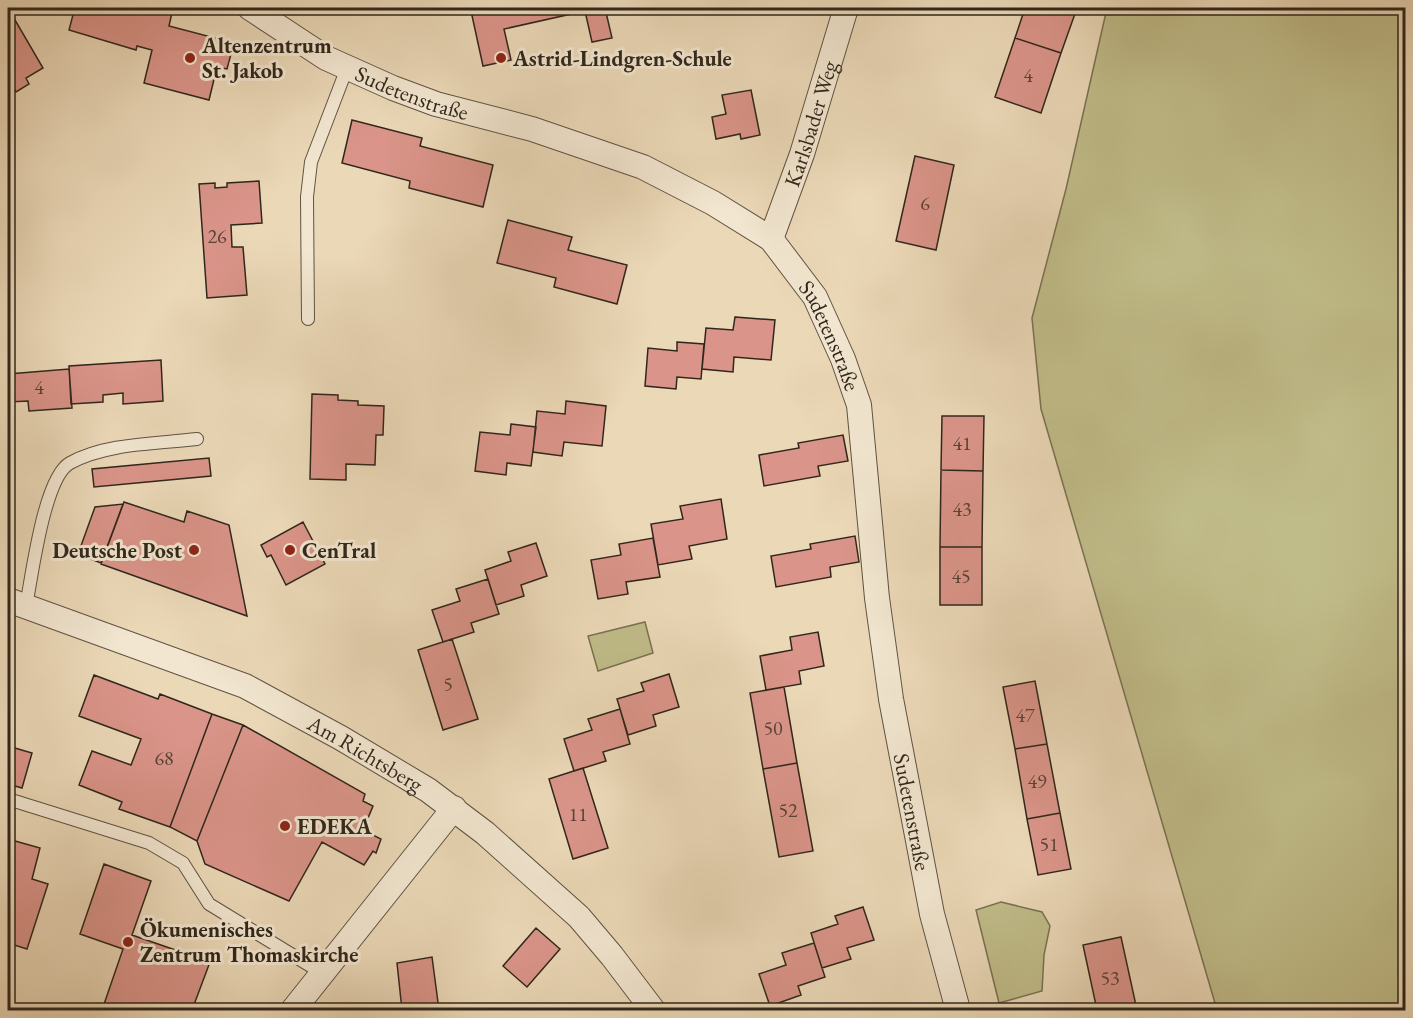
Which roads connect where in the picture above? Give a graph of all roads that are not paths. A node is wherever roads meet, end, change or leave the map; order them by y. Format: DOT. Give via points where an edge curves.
graph roads {
  1 [pos="250,8"];
  2 [pos="846,8"];
  3 [pos="347,68"];
  4 [pos="771,239"];
  5 [pos="308,319"];
  6 [pos="196,440"];
  7 [pos="17,603"];
  8 [pos="8,799"];
  9 [pos="454,808"];
  10 [pos="322,973"];
  11 [pos="293,1011"];
  12 [pos="653,1011"];
  13 [pos="958,1011"];
  1 -- 3 [label="street, Sudetenstraße"];
  2 -- 4 [label="street, Karlsbader Weg" via="802,154"];
  3 -- 4 [label="street, Sudetenstraße" via="436,104 532,129 643,167 713,202"];
  3 -- 5 [label="lane" via="311,162 307,197"];
  4 -- 13 [label="street, Sudetenstraße" via="815,297 859,405 891,699 932,914"];
  6 -- 7 [label="lane" via="98,452 68,464 49,493"];
  7 -- 9 [label="street, Am Richtsberg" via="245,686"];
  8 -- 10 [label="lane" via="149,843 183,863 209,904"];
  9 -- 10 [label="street"];
  9 -- 12 [label="street, Am Richtsberg" via="579,917"];
  10 -- 11 [label="street"];
}
